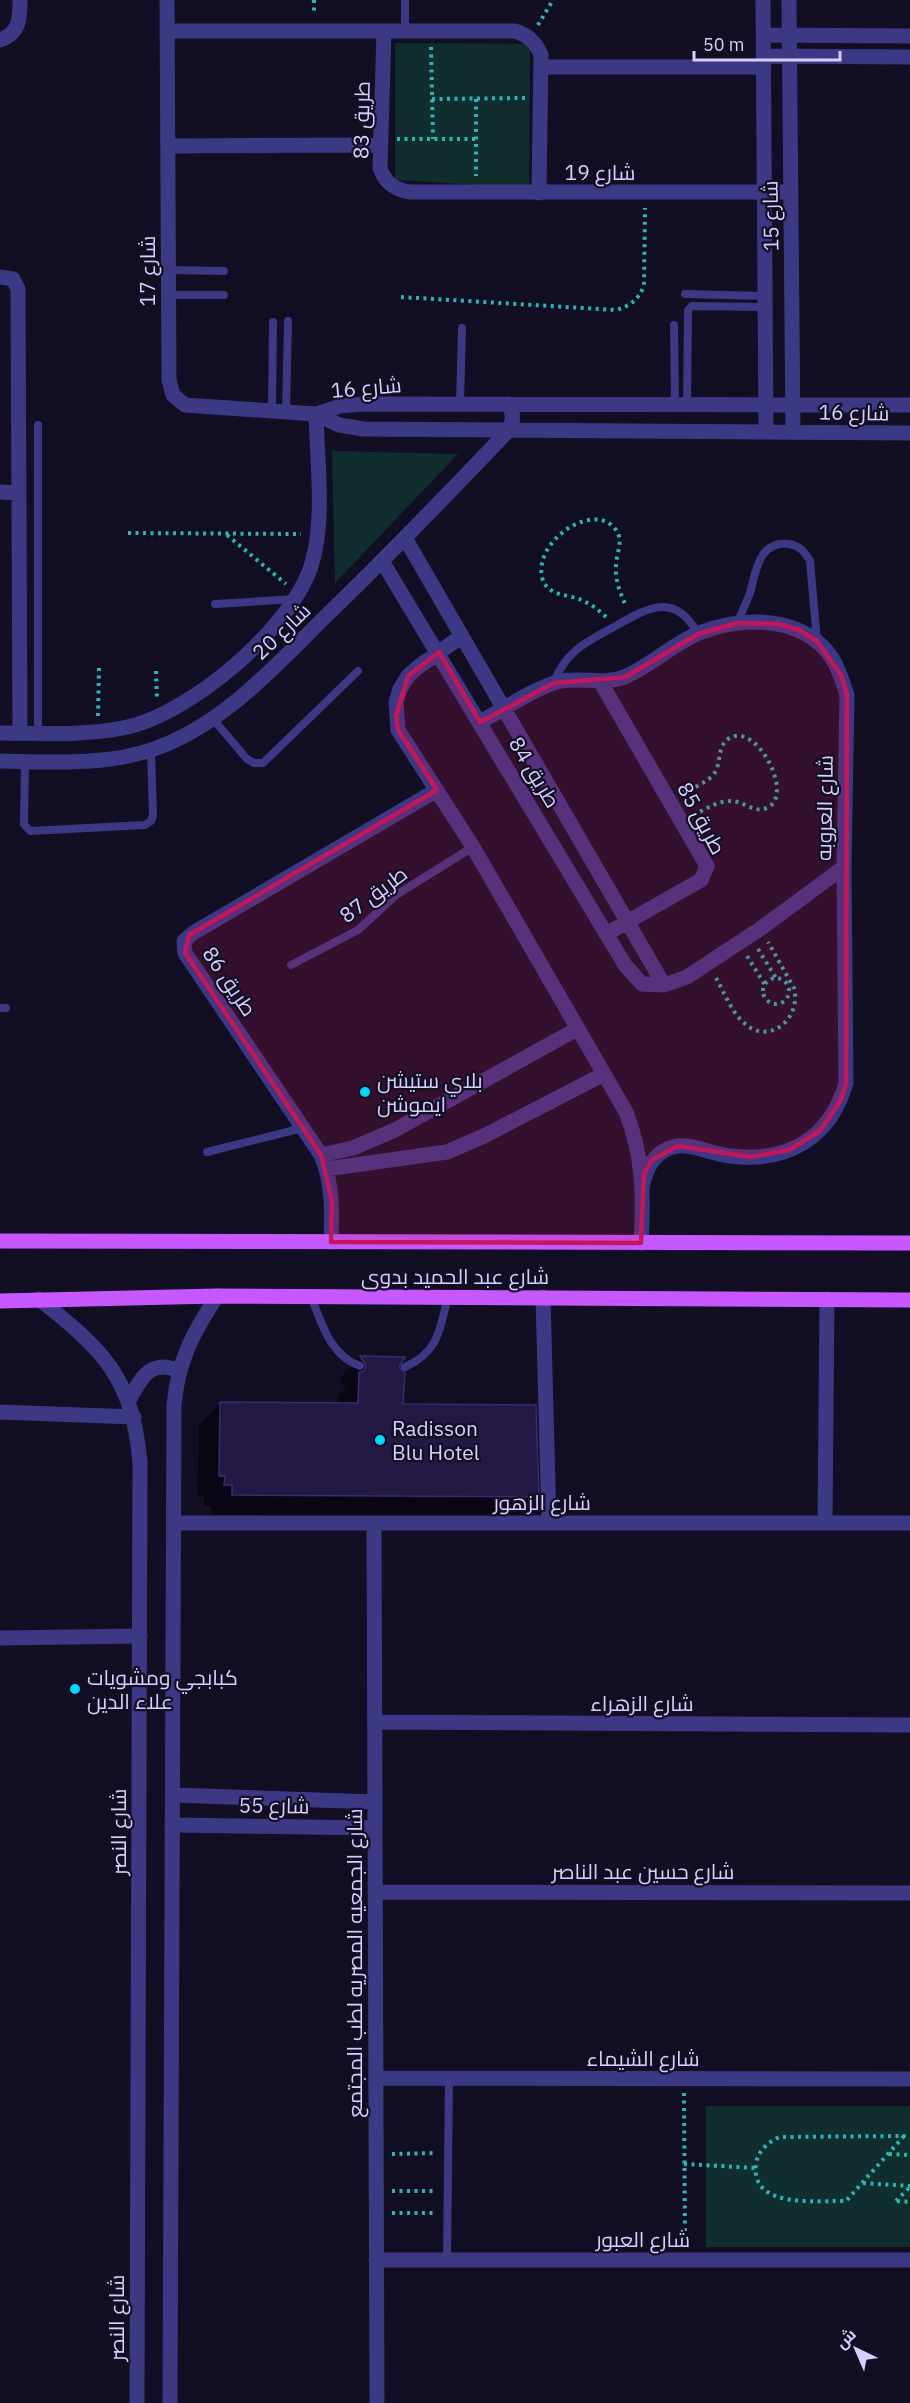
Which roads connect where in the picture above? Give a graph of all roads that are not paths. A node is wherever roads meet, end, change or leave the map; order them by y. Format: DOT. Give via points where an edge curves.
graph roads {
  1 [pos="20,0"];
  2 [pos="167,0"];
  3 [pos="405,0"];
  4 [pos="763,0"];
  5 [pos="789,0"];
  6 [pos="384,31"];
  7 [pos="405,31"];
  8 [pos="167,32"];
  9 [pos="763,35"];
  10 [pos="789,35"];
  11 [pos="910,36"];
  12 [pos="0,40"];
  13 [pos="789,56"];
  14 [pos="910,57"];
  15 [pos="763,61"];
  16 [pos="542,67"];
  17 [pos="381,142"];
  18 [pos="168,146"];
  19 [pos="410,192"];
  20 [pos="539,192"];
  21 [pos="764,192"];
  22 [pos="791,192"];
  23 [pos="168,270"];
  24 [pos="224,272"];
  25 [pos="0,277"];
  26 [pos="685,294"];
  27 [pos="168,295"];
  28 [pos="224,295"];
  29 [pos="765,301"];
  30 [pos="288,321"];
  31 [pos="273,322"];
  32 [pos="674,325"];
  33 [pos="462,328"];
  34 [pos="460,404"];
  35 [pos="508,404"];
  36 [pos="681,404"];
  37 [pos="766,404"];
  38 [pos="793,404"];
  39 [pos="910,405"];
  40 [pos="279,412"];
  41 [pos="316,414"];
  42 [pos="38,425"];
  43 [pos="508,431"];
  44 [pos="766,432"];
  45 [pos="793,432"];
  46 [pos="910,434"];
  47 [pos="0,492"];
  48 [pos="19,493"];
  49 [pos="405,538"];
  50 [pos="382,561"];
  51 [pos="296,596"];
  52 [pos="215,604"];
  53 [pos="737,623"];
  54 [pos="698,634"];
  55 [pos="462,636"];
  56 [pos="817,641"];
  57 [pos="252,650"];
  58 [pos="439,652"];
  59 [pos="271,670"];
  60 [pos="358,671"];
  61 [pos="600,681"];
  62 [pos="554,683"];
  63 [pos="504,709"];
  64 [pos="213,718"];
  65 [pos="480,722"];
  66 [pos="0,733"];
  67 [pos="20,733"];
  68 [pos="38,733"];
  69 [pos="151,750"];
  70 [pos="0,761"];
  71 [pos="25,762"];
  72 [pos="437,790"];
  73 [pos="473,847"];
  74 [pos="844,867"];
  75 [pos="628,922"];
  76 [pos="606,933"];
  77 [pos="291,965"];
  78 [pos="664,985"];
  79 [pos="578,1029"];
  80 [pos="604,1074"];
  81 [pos="303,1128"];
  82 [pos="207,1152"];
  83 [pos="323,1162"];
  84 [pos="642,1188"];
  85 [pos="0,1241"];
  86 [pos="331,1242"];
  87 [pos="641,1243"];
  88 [pos="910,1243"];
  89 [pos="217,1296"];
  90 [pos="311,1296"];
  91 [pos="448,1296"];
  92 [pos="543,1297"];
  93 [pos="39,1299"];
  94 [pos="827,1299"];
  95 [pos="0,1300"];
  96 [pos="910,1300"];
  97 [pos="360,1366"];
  98 [pos="405,1367"];
  99 [pos="179,1371"];
  100 [pos="129,1400"];
  101 [pos="0,1412"];
  102 [pos="134,1417"];
  103 [pos="174,1523"];
  104 [pos="374,1523"];
  105 [pos="549,1523"];
  106 [pos="825,1523"];
  107 [pos="910,1523"];
  108 [pos="140,1636"];
  109 [pos="0,1638"];
  110 [pos="375,1722"];
  111 [pos="910,1725"];
  112 [pos="172,1795"];
  113 [pos="375,1802"];
  114 [pos="172,1824"];
  115 [pos="375,1828"];
  116 [pos="375,1892"];
  117 [pos="910,1893"];
  118 [pos="376,2078"];
  119 [pos="449,2078"];
  120 [pos="910,2079"];
  121 [pos="376,2260"];
  122 [pos="447,2260"];
  123 [pos="910,2260"];
  124 [pos="137,2403"];
  125 [pos="170,2403"];
  126 [pos="377,2403"];
  1 -- 12 [label="street" via="18,27"];
  2 -- 8 [label="street, شارع 17"];
  3 -- 7 [label="lane"];
  4 -- 9 [label="street, شارع 15"];
  5 -- 10 [label="street, شارع 15"];
  6 -- 7 [label="street"];
  6 -- 8 [label="street"];
  6 -- 17 [label="street, طريق 83"];
  7 -- 16 [label="street" via="515,31 538,45"];
  8 -- 18 [label="street, شارع 17"];
  9 -- 10 [label="street"];
  9 -- 15 [label="street, شارع 15"];
  10 -- 11 [label="street"];
  10 -- 13 [label="street, شارع 15"];
  13 -- 14 [label="street"];
  13 -- 15 [label="street"];
  13 -- 22 [label="street, شارع 15"];
  15 -- 16 [label="street"];
  15 -- 21 [label="street, شارع 15"];
  16 -- 20 [label="street"];
  17 -- 18 [label="street"];
  17 -- 19 [label="street, طريق 83" via="382,174 391,185"];
  18 -- 23 [label="street, شارع 17"];
  19 -- 20 [label="street, شارع 19"];
  20 -- 21 [label="street, شارع 19"];
  21 -- 22 [label="street, شارع 19"];
  21 -- 29 [label="street, شارع 15"];
  22 -- 38 [label="street, شارع 15"];
  23 -- 24 [label="lane"];
  23 -- 27 [label="street, شارع 17"];
  25 -- 48 [label="street" via="13,279 18,288"];
  26 -- 29 [label="lane"];
  27 -- 28 [label="lane"];
  27 -- 40 [label="street, شارع 17" via="168,380 178,401 193,408"];
  29 -- 36 [label="lane" via="692,306 688,310"];
  29 -- 37 [label="street, شارع 15"];
  30 -- 40 [label="lane"];
  31 -- 40 [label="lane"];
  32 -- 36 [label="lane"];
  33 -- 34 [label="lane"];
  34 -- 35 [label="street, شارع 16"];
  34 -- 41 [label="street, شارع 16" via="352,405"];
  35 -- 36 [label="street, شارع 16"];
  35 -- 43 [label="street" via="513,421"];
  36 -- 37 [label="street, شارع 16"];
  37 -- 38 [label="street, شارع 16"];
  37 -- 44 [label="street, شارع 15"];
  38 -- 39 [label="street, شارع 16"];
  38 -- 45 [label="street, شارع 15"];
  40 -- 41 [label="street, شارع 17"];
  41 -- 43 [label="street, شارع 16" via="351,428"];
  41 -- 51 [label="street, شارع 20" via="318,534 312,564"];
  42 -- 68 [label="lane"];
  43 -- 44 [label="street, شارع 16"];
  43 -- 49 [label="street, شارع 20"];
  44 -- 45 [label="street, شارع 16"];
  45 -- 46 [label="street, شارع 16"];
  47 -- 48 [label="street"];
  48 -- 67 [label="street"];
  49 -- 50 [label="street, شارع 20"];
  49 -- 55 [label="street, طريق 84"];
  50 -- 58 [label="street, طريق 84"];
  50 -- 59 [label="street, شارع 20"];
  51 -- 52 [label="lane"];
  51 -- 57 [label="street, شارع 20"];
  53 -- 54 [label="street, شارع العروبه"];
  53 -- 56 [label="street, شارع العروبه" via="779,624"];
  53 -- 56 [label="lane" via="764,553 773,546 795,545 805,551 810,561"];
  54 -- 61 [label="street, شارع العروبه" via="625,676"];
  54 -- 62 [label="lane" via="686,617 667,608 647,608 572,652"];
  55 -- 58 [label="street"];
  55 -- 63 [label="street, طريق 84"];
  56 -- 74 [label="street, شارع العروبه" via="841,675 847,695"];
  57 -- 59 [label="street"];
  57 -- 68 [label="street, شارع 20" via="190,698 158,717 123,728"];
  58 -- 65 [label="street, طريق 84"];
  58 -- 72 [label="street" via="408,676 400,688 396,716 398,730"];
  59 -- 64 [label="street, شارع 20"];
  60 -- 64 [label="lane" via="262,763 250,762"];
  61 -- 62 [label="street, شارع العروبه"];
  61 -- 75 [label="street, طريق 85" via="706,861 705,876 697,883"];
  62 -- 63 [label="street, شارع العروبه"];
  63 -- 65 [label="street, شارع العروبه"];
  63 -- 75 [label="street, طريق 84"];
  64 -- 69 [label="street, شارع 20"];
  65 -- 76 [label="street, طريق 84"];
  66 -- 67 [label="street, شارع 20"];
  67 -- 68 [label="street, شارع 20"];
  69 -- 71 [label="street, شارع 20" via="98,760"];
  69 -- 71 [label="lane" via="153,815 145,825 30,831 24,820"];
  70 -- 71 [label="street, شارع 20"];
  72 -- 73 [label="street"];
  72 -- 81 [label="street, طريق 86" via="184,941 185,953"];
  73 -- 77 [label="lane, طريق 87" via="396,895 358,930"];
  73 -- 79 [label="street"];
  74 -- 78 [label="street" via="708,964"];
  74 -- 84 [label="street, شارع العروبه" via="846,1083 832,1117 806,1142 771,1154 731,1156 678,1146 664,1151 652,1160"];
  75 -- 76 [label="street, طريق 85"];
  75 -- 78 [label="street, طريق 84"];
  76 -- 78 [label="street, طريق 84" via="642,984"];
  79 -- 80 [label="street"];
  79 -- 83 [label="street" via="395,1130"];
  80 -- 83 [label="street" via="447,1152"];
  80 -- 84 [label="street" via="633,1130"];
  81 -- 82 [label="lane"];
  81 -- 83 [label="street, طريق 86"];
  83 -- 86 [label="street, طريق 86" via="332,1201"];
  84 -- 87 [label="street"];
  85 -- 86 [label="main road, شارع عبد الحميد بدوى"];
  86 -- 87 [label="main road, شارع عبد الحميد بدوى"];
  87 -- 88 [label="main road, شارع عبد الحميد بدوى"];
  89 -- 90 [label="main road, شارع عبد الحميد بدوى"];
  89 -- 93 [label="main road, شارع عبد الحميد بدوى"];
  89 -- 99 [label="street" via="192,1335"];
  90 -- 91 [label="main road, شارع عبد الحميد بدوى"];
  90 -- 97 [label="lane" via="332,1343 345,1359"];
  91 -- 92 [label="main road, شارع عبد الحميد بدوى"];
  91 -- 98 [label="lane" via="436,1341 429,1352"];
  92 -- 94 [label="main road, شارع عبد الحميد بدوى"];
  92 -- 105 [label="street"];
  93 -- 95 [label="main road, شارع عبد الحميد بدوى"];
  93 -- 100 [label="street, شارع النصر" via="94,1346"];
  94 -- 96 [label="main road, شارع عبد الحميد بدوى"];
  94 -- 106 [label="street"];
  99 -- 100 [label="street" via="163,1366 147,1372"];
  99 -- 103 [label="street" via="174,1405"];
  100 -- 102 [label="street, شارع النصر"];
  101 -- 102 [label="street"];
  102 -- 108 [label="street, شارع النصر" via="141,1461"];
  103 -- 104 [label="street, شارع الزهور"];
  103 -- 112 [label="street"];
  104 -- 105 [label="street, شارع الزهور"];
  104 -- 110 [label="street, شارع الجمعيه المصريه لطب المجتمع"];
  105 -- 106 [label="street, شارع الزهور"];
  106 -- 107 [label="street, شارع الزهور"];
  108 -- 109 [label="street"];
  108 -- 124 [label="street, شارع النصر"];
  110 -- 111 [label="street, شارع الزهراء"];
  110 -- 113 [label="street, شارع الجمعيه المصريه لطب المجتمع"];
  112 -- 113 [label="street, شارع 55"];
  112 -- 114 [label="street"];
  113 -- 115 [label="street, شارع الجمعيه المصريه لطب المجتمع"];
  114 -- 115 [label="street, شارع 55"];
  114 -- 125 [label="street"];
  115 -- 116 [label="street, شارع الجمعيه المصريه لطب المجتمع"];
  116 -- 117 [label="street, شارع حسين عبد الناصر"];
  116 -- 118 [label="street, شارع الجمعيه المصريه لطب المجتمع"];
  118 -- 119 [label="street, شارع الشيماء"];
  118 -- 121 [label="street, شارع الجمعيه المصريه لطب المجتمع"];
  119 -- 120 [label="street, شارع الشيماء"];
  119 -- 122 [label="lane"];
  121 -- 122 [label="street, شارع العبور"];
  121 -- 126 [label="street, شارع الجمعيه المصريه لطب المجتمع"];
  122 -- 123 [label="street, شارع العبور"];
}
